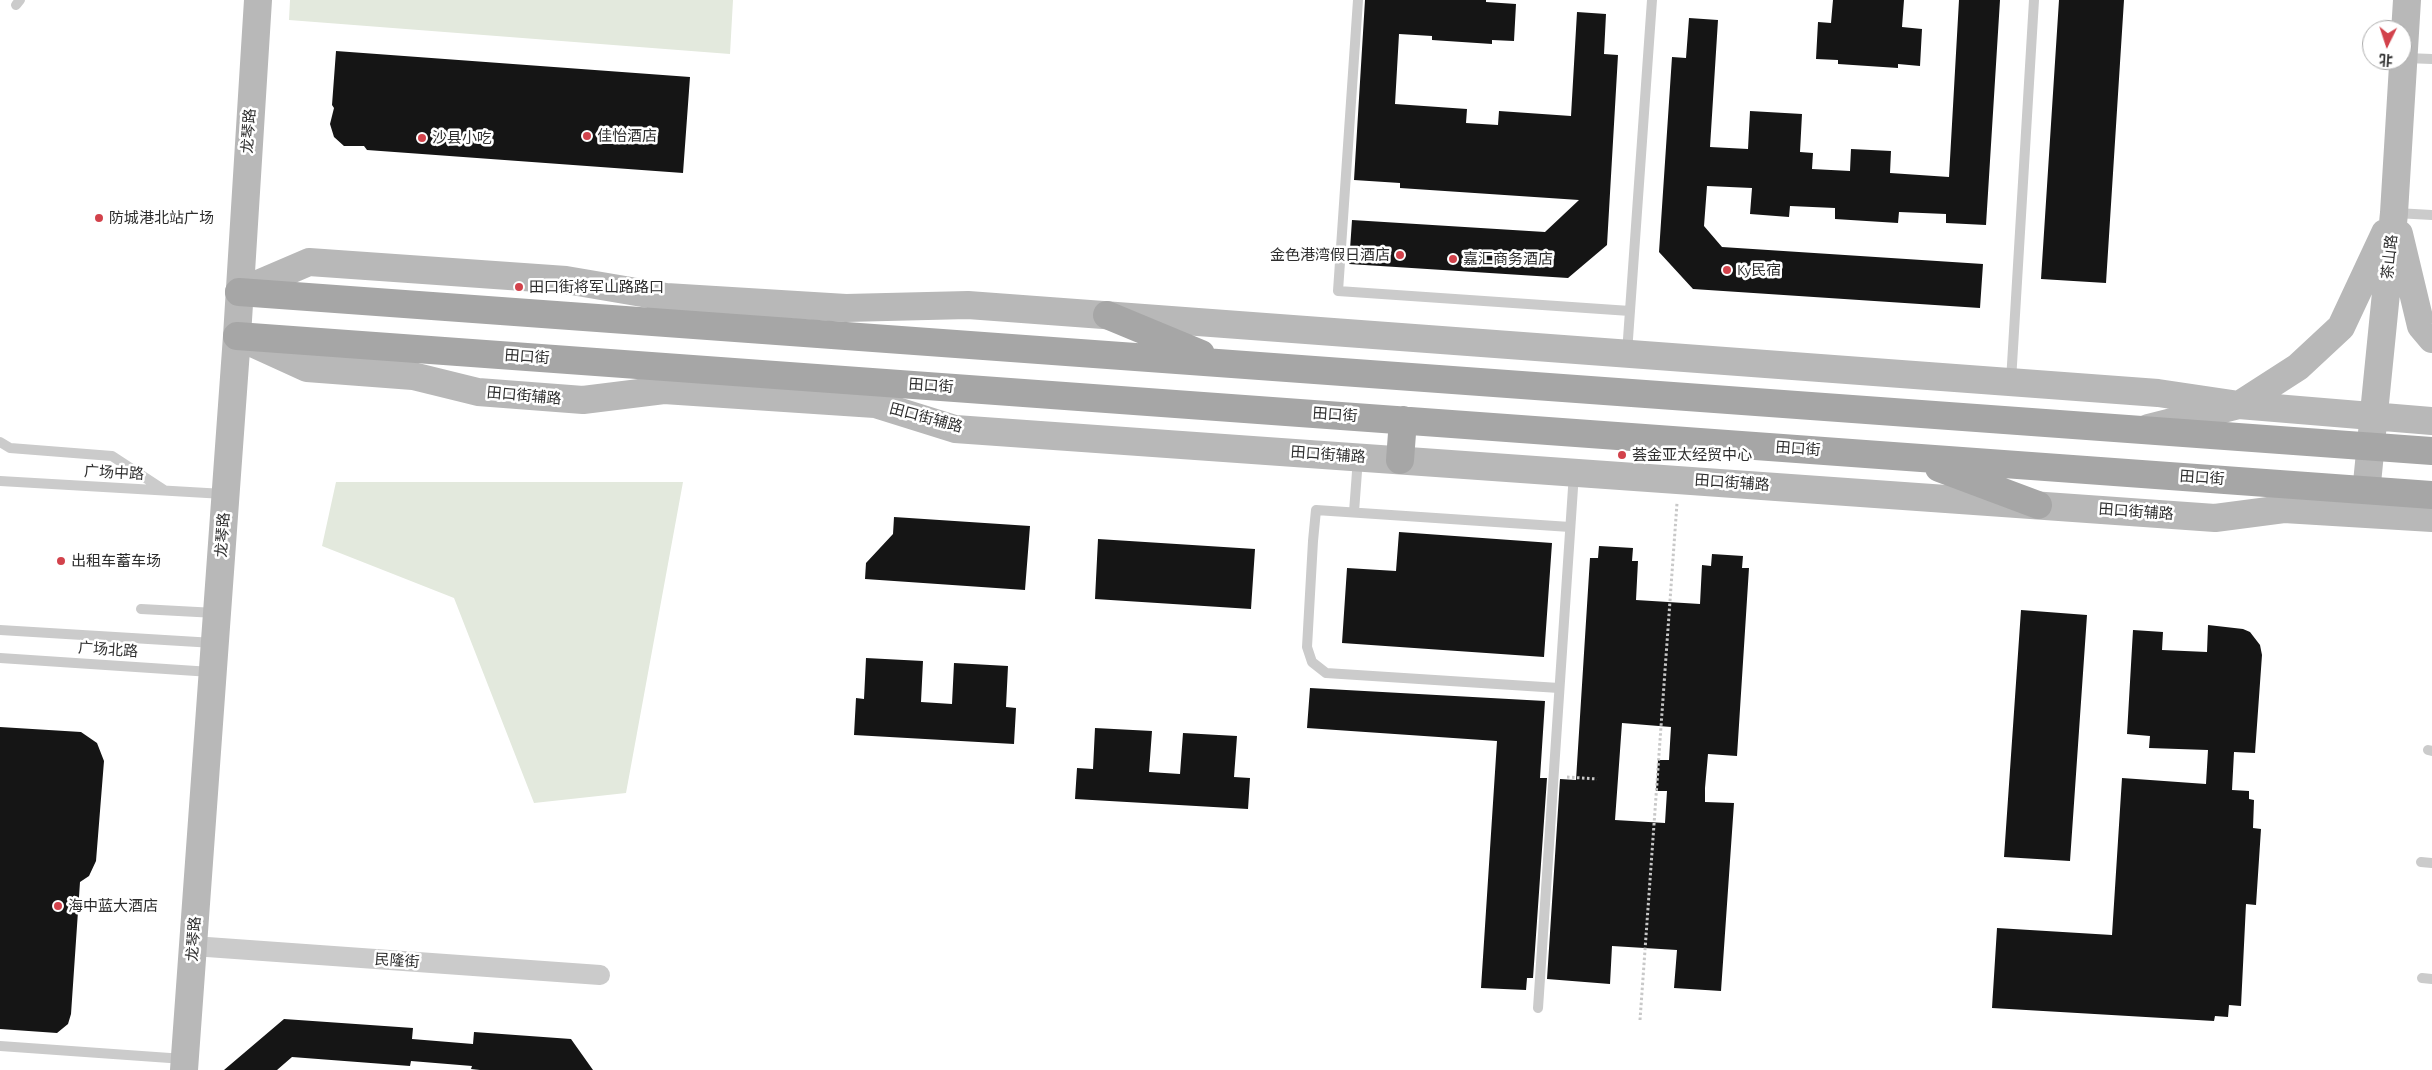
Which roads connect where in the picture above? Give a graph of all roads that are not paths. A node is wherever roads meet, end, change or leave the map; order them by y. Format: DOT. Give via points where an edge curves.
graph roads {
  1 [pos="258,0"];
  2 [pos="1358,0"];
  3 [pos="1652,0"];
  4 [pos="2034,0"];
  5 [pos="2407,0"];
  6 [pos="2406,20"];
  7 [pos="2412,58"];
  8 [pos="2432,59"];
  9 [pos="2403,70"];
  10 [pos="2394,213"];
  11 [pos="2432,214"];
  12 [pos="240,292"];
  13 [pos="1630,311"];
  14 [pos="1107,316"];
  15 [pos="237,336"];
  16 [pos="2432,339"];
  17 [pos="1627,354"];
  18 [pos="1223,363"];
  19 [pos="2011,382"];
  20 [pos="2239,405"];
  21 [pos="2373,417"];
  22 [pos="1403,420"];
  23 [pos="2432,421"];
  24 [pos="2142,430"];
  25 [pos="0,442"];
  26 [pos="2370,446"];
  27 [pos="2432,451"];
  28 [pos="1358,457"];
  29 [pos="1910,457"];
  30 [pos="1400,460"];
  31 [pos="1574,472"];
  32 [pos="0,481"];
  33 [pos="165,491"];
  34 [pos="226,494"];
  35 [pos="2432,494"];
  36 [pos="2365,502"];
  37 [pos="2038,505"];
  38 [pos="1354,512"];
  39 [pos="2432,518"];
  40 [pos="1570,527"];
  41 [pos="141,609"];
  42 [pos="217,613"];
  43 [pos="0,630"];
  44 [pos="215,643"];
  45 [pos="0,658"];
  46 [pos="213,672"];
  47 [pos="1559,688"];
  48 [pos="2421,862"];
  49 [pos="2432,863"];
  50 [pos="193,946"];
  51 [pos="600,976"];
  52 [pos="1538,1008"];
  53 [pos="0,1046"];
  54 [pos="185,1065"];
  1 -- 12 [label="street, 龙琴路"];
  2 -- 13 [label="lane" via="1338,291"];
  3 -- 13 [label="lane"];
  4 -- 19 [label="lane"];
  5 -- 6 [label="street, 茶山路"];
  7 -- 8 [label="lane"];
  9 -- 10 [label="street, 茶山路"];
  10 -- 11 [label="lane"];
  10 -- 16 [label="street" via="2421,326"];
  10 -- 20 [label="street" via="2341,327 2298,367"];
  10 -- 21 [label="street, 茶山路"];
  12 -- 14 [label="street" via="308,262 566,280 666,297 846,308 968,305"];
  12 -- 15 [label="street, 龙琴路"];
  12 -- 18 [label="main road"];
  13 -- 17 [label="lane"];
  14 -- 17 [label="street"];
  14 -- 18 [label="main road"];
  15 -- 22 [label="main road, 田口街"];
  15 -- 28 [label="street, 田口街辅路" via="307,368 413,376 478,392 583,400 664,390 875,404 955,428"];
  15 -- 34 [label="street, 龙琴路"];
  17 -- 19 [label="street"];
  18 -- 24 [label="main road"];
  19 -- 20 [label="street" via="2158,393"];
  20 -- 21 [label="street"];
  20 -- 24 [label="street"];
  21 -- 23 [label="street"];
  21 -- 26 [label="street, 茶山路"];
  22 -- 29 [label="main road, 田口街"];
  22 -- 30 [label="main road"];
  24 -- 26 [label="main road"];
  25 -- 33 [label="lane" via="10,448 112,456"];
  26 -- 27 [label="main road"];
  26 -- 36 [label="street, 茶山路"];
  28 -- 30 [label="street, 田口街辅路"];
  28 -- 38 [label="lane"];
  29 -- 36 [label="main road, 田口街"];
  29 -- 37 [label="main road"];
  30 -- 31 [label="street, 田口街辅路"];
  31 -- 37 [label="street, 田口街辅路"];
  31 -- 40 [label="lane"];
  32 -- 33 [label="lane, 广场中路"];
  33 -- 34 [label="lane, 广场中路"];
  34 -- 42 [label="street, 龙琴路"];
  35 -- 36 [label="main road, 田口街"];
  36 -- 37 [label="street, 田口街辅路" via="2215,518"];
  36 -- 39 [label="street, 田口街辅路"];
  38 -- 40 [label="lane"];
  38 -- 47 [label="lane" via="1316,510 1307,647 1312,662 1326,673"];
  40 -- 47 [label="lane"];
  41 -- 42 [label="lane"];
  42 -- 44 [label="street, 龙琴路"];
  43 -- 44 [label="lane"];
  44 -- 46 [label="street, 龙琴路"];
  45 -- 46 [label="lane, 广场北路"];
  46 -- 50 [label="street, 龙琴路"];
  47 -- 52 [label="lane"];
  48 -- 49 [label="lane"];
  50 -- 51 [label="street, 民隆街"];
  50 -- 54 [label="street, 龙琴路"];
  53 -- 54 [label="lane"];
}
